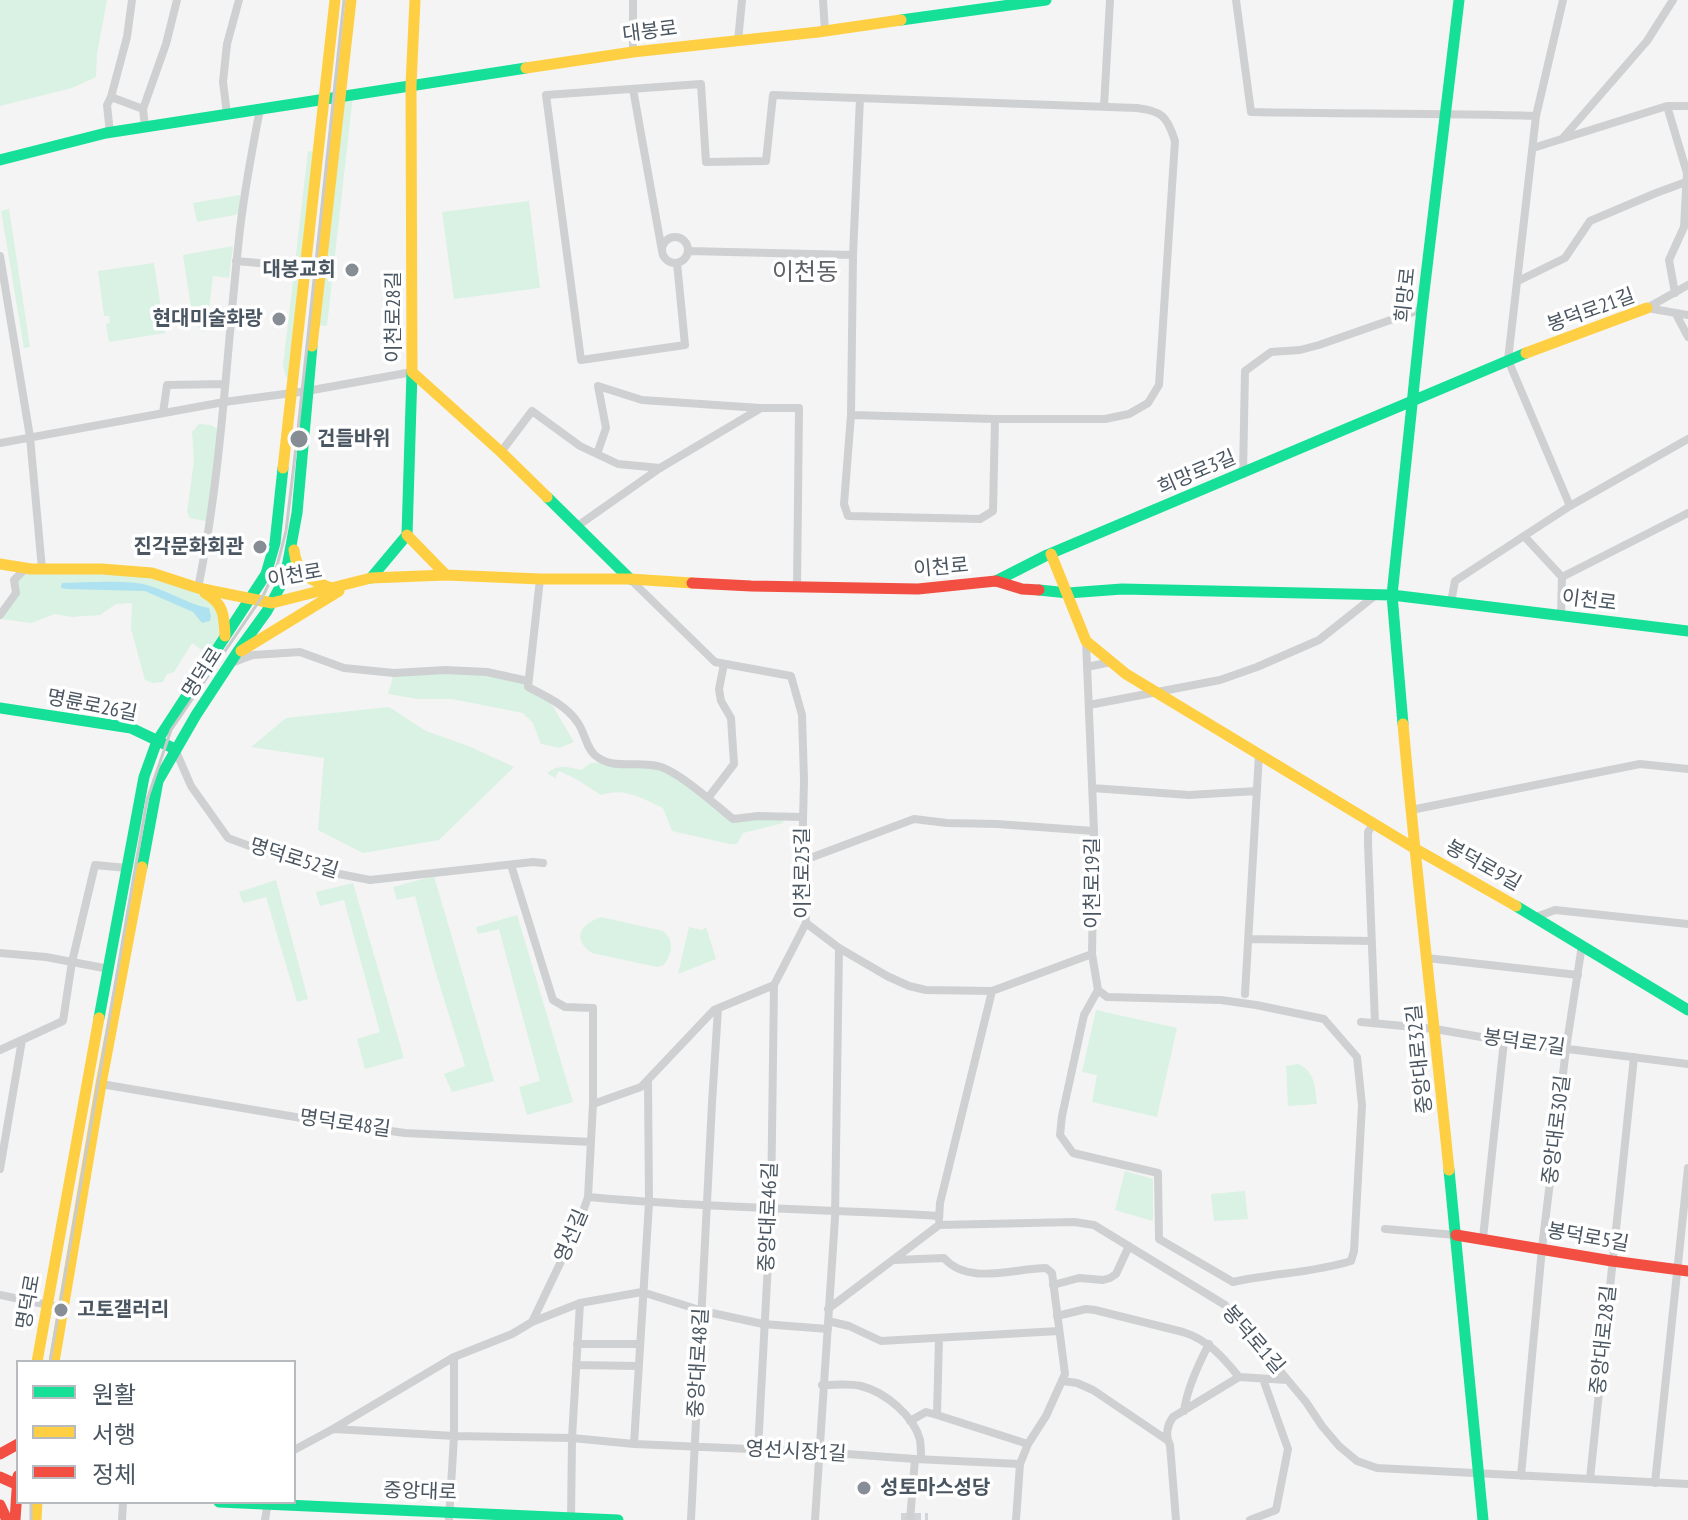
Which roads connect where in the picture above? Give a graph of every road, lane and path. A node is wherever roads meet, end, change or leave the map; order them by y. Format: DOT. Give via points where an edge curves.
graph roads {
  1 [pos="132,0"];
  2 [pos="177,0"];
  3 [pos="239,0"];
  4 [pos="335,0"];
  5 [pos="351,0"];
  6 [pos="415,0"];
  7 [pos="633,0"];
  8 [pos="742,0"];
  9 [pos="823,0"];
  10 [pos="1046,0"];
  11 [pos="1110,0"];
  12 [pos="1236,0"];
  13 [pos="1459,0"];
  14 [pos="1563,0"];
  15 [pos="1673,0"];
  16 [pos="825,31"];
  17 [pos="738,41"];
  18 [pos="633,52"];
  19 [pos="411,85"];
  20 [pos="633,89"];
  21 [pos="111,97"];
  22 [pos="342,97"];
  23 [pos="860,98"];
  24 [pos="323,100"];
  25 [pos="1667,106"];
  26 [pos="1688,106"];
  27 [pos="1104,107"];
  28 [pos="143,109"];
  29 [pos="260,109"];
  30 [pos="1445,113"];
  31 [pos="227,114"];
  32 [pos="1536,116"];
  33 [pos="145,127"];
  34 [pos="110,133"];
  35 [pos="1562,139"];
  36 [pos="1533,148"];
  37 [pos="0,160"];
  38 [pos="1686,182"];
  39 [pos="662,251"];
  40 [pos="688,251"];
  41 [pos="853,255"];
  42 [pos="0,256"];
  43 [pos="236,261"];
  44 [pos="677,263"];
  45 [pos="305,267"];
  46 [pos="1518,281"];
  47 [pos="1688,285"];
  48 [pos="1675,293"];
  49 [pos="1647,308"];
  50 [pos="1422,309"];
  51 [pos="1676,314"];
  52 [pos="1688,315"];
  53 [pos="1688,337"];
  54 [pos="1508,360"];
  55 [pos="412,372"];
  56 [pos="225,384"];
  57 [pos="307,391"];
  58 [pos="292,393"];
  59 [pos="1414,400"];
  60 [pos="224,402"];
  61 [pos="761,408"];
  62 [pos="163,413"];
  63 [pos="851,415"];
  64 [pos="995,419"];
  65 [pos="30,437"];
  66 [pos="1688,439"];
  67 [pos="0,443"];
  68 [pos="501,452"];
  69 [pos="597,454"];
  70 [pos="660,468"];
  71 [pos="1243,474"];
  72 [pos="1570,506"];
  73 [pos="1688,513"];
  74 [pos="576,527"];
  75 [pos="407,535"];
  76 [pos="1524,536"];
  77 [pos="294,538"];
  78 [pos="1051,554"];
  79 [pos="0,564"];
  80 [pos="26,568"];
  81 [pos="42,569"];
  82 [pos="446,575"];
  83 [pos="1562,577"];
  84 [pos="371,578"];
  85 [pos="540,579"];
  86 [pos="630,579"];
  87 [pos="996,581"];
  88 [pos="352,582"];
  89 [pos="198,588"];
  90 [pos="797,588"];
  91 [pos="331,589"];
  92 [pos="1068,593"];
  93 [pos="1377,594"];
  94 [pos="1392,595"];
  95 [pos="251,599"];
  96 [pos="1451,602"];
  97 [pos="272,603"];
  98 [pos="0,615"];
  99 [pos="1561,616"];
  100 [pos="1688,631"];
  101 [pos="225,636"];
  102 [pos="1086,641"];
  103 [pos="234,658"];
  104 [pos="1111,662"];
  105 [pos="724,664"];
  106 [pos="1087,667"];
  107 [pos="528,681"];
  108 [pos="1155,693"];
  109 [pos="1089,705"];
  110 [pos="0,708"];
  111 [pos="157,741"];
  112 [pos="175,749"];
  113 [pos="1259,754"];
  114 [pos="1688,769"];
  115 [pos="1092,788"];
  116 [pos="1257,791"];
  117 [pos="708,798"];
  118 [pos="1411,810"];
  119 [pos="803,817"];
  120 [pos="1374,823"];
  121 [pos="1094,831"];
  122 [pos="1414,848"];
  123 [pos="802,861"];
  124 [pos="543,863"];
  125 [pos="511,865"];
  126 [pos="127,868"];
  127 [pos="1536,917"];
  128 [pos="806,923"];
  129 [pos="1688,924"];
  130 [pos="1249,939"];
  131 [pos="1372,941"];
  132 [pos="1582,945"];
  133 [pos="839,948"];
  134 [pos="0,953"];
  135 [pos="1092,954"];
  136 [pos="1427,958"];
  137 [pos="72,962"];
  138 [pos="109,969"];
  139 [pos="1578,975"];
  140 [pos="774,985"];
  141 [pos="1098,990"];
  142 [pos="992,991"];
  143 [pos="1245,994"];
  144 [pos="718,1009"];
  145 [pos="1688,1010"];
  146 [pos="1361,1022"];
  147 [pos="1375,1023"];
  148 [pos="1435,1029"];
  149 [pos="22,1040"];
  150 [pos="1504,1041"];
  151 [pos="1566,1049"];
  152 [pos="0,1050"];
  153 [pos="1634,1057"];
  154 [pos="1688,1064"];
  155 [pos="648,1081"];
  156 [pos="101,1084"];
  157 [pos="593,1104"];
  158 [pos="591,1142"];
  159 [pos="1688,1168"];
  160 [pos="0,1169"];
  161 [pos="588,1197"];
  162 [pos="649,1203"];
  163 [pos="706,1207"];
  164 [pos="771,1207"];
  165 [pos="835,1210"];
  166 [pos="939,1220"];
  167 [pos="1385,1229"];
  168 [pos="1456,1235"];
  169 [pos="1483,1238"];
  170 [pos="1129,1246"];
  171 [pos="1542,1248"];
  172 [pos="893,1260"];
  173 [pos="1612,1261"];
  174 [pos="1682,1270"];
  175 [pos="1053,1285"];
  176 [pos="642,1292"];
  177 [pos="0,1295"];
  178 [pos="580,1303"];
  179 [pos="47,1305"];
  180 [pos="63,1308"];
  181 [pos="828,1309"];
  182 [pos="703,1311"];
  183 [pos="1057,1316"];
  184 [pos="532,1322"];
  185 [pos="763,1324"];
  186 [pos="828,1325"];
  187 [pos="1059,1331"];
  188 [pos="939,1338"];
  189 [pos="577,1344"];
  190 [pos="639,1344"];
  191 [pos="1209,1344"];
  192 [pos="454,1357"];
  193 [pos="37,1360"];
  194 [pos="54,1360"];
  195 [pos="576,1365"];
  196 [pos="638,1366"];
  197 [pos="1239,1377"];
  198 [pos="1263,1379"];
  199 [pos="1287,1380"];
  200 [pos="1063,1381"];
  201 [pos="822,1385"];
  202 [pos="1184,1411"];
  203 [pos="937,1415"];
  204 [pos="910,1421"];
  205 [pos="333,1429"];
  206 [pos="454,1436"];
  207 [pos="572,1438"];
  208 [pos="1167,1440"];
  209 [pos="634,1444"];
  210 [pos="1028,1444"];
  211 [pos="694,1447"];
  212 [pos="296,1449"];
  213 [pos="758,1449"];
  214 [pos="820,1452"];
  215 [pos="918,1459"];
  216 [pos="1020,1464"];
  217 [pos="1479,1472"];
  218 [pos="1521,1476"];
  219 [pos="1590,1479"];
  220 [pos="1655,1483"];
  221 [pos="1688,1484"];
  222 [pos="282,1504"];
  223 [pos="0,1505"];
  224 [pos="449,1516"];
  225 [pos="571,1518"];
  226 [pos="7,1520"];
  227 [pos="618,1520"];
  228 [pos="691,1520"];
  229 [pos="815,1520"];
  230 [pos="910,1520"];
  231 [pos="1016,1520"];
  232 [pos="1176,1520"];
  233 [pos="1250,1520"];
  234 [pos="1483,1520"];
  1 -- 21 [label="street"];
  2 -- 28 [label="street"];
  3 -- 31 [label="street" via="223,82"];
  4 -- 24 [label="street, 명덕로"];
  5 -- 22 [label="street, 명덕로"];
  6 -- 19 [label="street, 이천로28길"];
  7 -- 18 [label="street"];
  8 -- 17 [label="street"];
  9 -- 16 [label="street"];
  10 -- 16 [label="street, 대봉로"];
  11 -- 27 [label="street"];
  12 -- 30 [label="street" via="1251,112"];
  13 -- 30 [label="street, 희망로"];
  14 -- 32 [label="street"];
  15 -- 35 [label="street" via="1647,41"];
  16 -- 17 [label="street, 대봉로"];
  17 -- 18 [label="street, 대봉로"];
  18 -- 19 [label="street, 대봉로"];
  19 -- 22 [label="street, 대봉로"];
  19 -- 55 [label="street, 이천로28길"];
  20 -- 23 [label="street" via="701,84 706,162 766,161 773,95"];
  20 -- 39 [label="street"];
  20 -- 44 [label="street" via="546,95 581,360 685,345"];
  21 -- 28 [label="street"];
  21 -- 34 [label="street"];
  22 -- 24 [label="street, 대봉로"];
  22 -- 57 [label="street, 명덕로"];
  23 -- 27 [label="street"];
  23 -- 41 [label="street"];
  24 -- 29 [label="street, 대봉로"];
  24 -- 45 [label="street, 명덕로"];
  25 -- 26 [label="street"];
  25 -- 35 [label="street"];
  25 -- 38 [label="street"];
  27 -- 64 [label="street" via="1156,111 1170,125 1175,141 1159,385 1148,403 1105,419"];
  28 -- 33 [label="street"];
  29 -- 31 [label="street, 대봉로"];
  29 -- 43 [label="street"];
  30 -- 32 [label="street"];
  30 -- 50 [label="street, 희망로"];
  31 -- 33 [label="street, 대봉로"];
  32 -- 36 [label="street"];
  33 -- 34 [label="street, 대봉로"];
  34 -- 37 [label="street, 대봉로"];
  35 -- 36 [label="street"];
  36 -- 46 [label="street"];
  38 -- 46 [label="street" via="1590,221 1565,258"];
  38 -- 48 [label="street" via="1684,227 1669,260"];
  39 -- 40 [label="street" via="675,238 686,243"];
  39 -- 44 [label="street"];
  40 -- 41 [label="street"];
  40 -- 44 [label="street"];
  41 -- 63 [label="street"];
  42 -- 65 [label="street"];
  43 -- 45 [label="street"];
  43 -- 56 [label="street"];
  45 -- 58 [label="street, 명덕로"];
  46 -- 54 [label="street"];
  47 -- 48 [label="street"];
  48 -- 49 [label="street"];
  49 -- 51 [label="street, 봉덕로21길"];
  49 -- 54 [label="street, 봉덕로21길"];
  50 -- 59 [label="street, 희망로"];
  50 -- 71 [label="street" via="1319,345 1271,352 1245,371"];
  51 -- 52 [label="street, 봉덕로21길"];
  51 -- 53 [label="street"];
  54 -- 59 [label="street, 봉덕로21길"];
  54 -- 72 [label="street"];
  55 -- 57 [label="street"];
  55 -- 68 [label="street, 이천로28길"];
  55 -- 75 [label="street"];
  56 -- 60 [label="street"];
  56 -- 62 [label="street" via="167,385"];
  57 -- 58 [label="street"];
  57 -- 77 [label="street, 명덕로"];
  58 -- 60 [label="street"];
  58 -- 95 [label="street, 명덕로" via="275,543"];
  59 -- 71 [label="street, 희망로3길"];
  59 -- 94 [label="street, 희망로"];
  60 -- 62 [label="street"];
  60 -- 89 [label="street"];
  61 -- 69 [label="street" via="642,400 598,386 606,428"];
  61 -- 70 [label="street"];
  61 -- 90 [label="street" via="799,408"];
  62 -- 65 [label="street"];
  63 -- 64 [label="street"];
  63 -- 64 [label="street" via="844,504 848,516 980,519 993,511"];
  65 -- 67 [label="street"];
  65 -- 81 [label="street"];
  66 -- 72 [label="street"];
  68 -- 69 [label="street" via="532,411"];
  68 -- 74 [label="street, 이천로28길"];
  69 -- 70 [label="street" via="618,464"];
  70 -- 74 [label="street"];
  71 -- 78 [label="street, 희망로3길"];
  72 -- 76 [label="street"];
  73 -- 83 [label="street"];
  74 -- 86 [label="street, 이천로28길"];
  75 -- 82 [label="street"];
  75 -- 84 [label="street"];
  76 -- 83 [label="street"];
  76 -- 96 [label="street" via="1455,581"];
  77 -- 91 [label="street" via="295,563 308,579"];
  77 -- 97 [label="street, 명덕로"];
  78 -- 87 [label="street, 희망로3길"];
  78 -- 92 [label="street, 봉덕로9길"];
  79 -- 80 [label="street, 이천로"];
  80 -- 81 [label="street, 이천로"];
  80 -- 98 [label="street" via="14,580 16,593"];
  81 -- 89 [label="street, 이천로" via="152,573"];
  82 -- 84 [label="street, 이천로"];
  82 -- 85 [label="street, 이천로"];
  83 -- 99 [label="street"];
  84 -- 88 [label="street, 이천로"];
  85 -- 86 [label="street, 이천로"];
  85 -- 107 [label="street"];
  86 -- 90 [label="street, 이천로"];
  86 -- 105 [label="street" via="715,662"];
  87 -- 90 [label="street, 이천로" via="918,589"];
  87 -- 92 [label="street, 이천로"];
  88 -- 91 [label="street, 이천로"];
  88 -- 103 [label="street"];
  89 -- 95 [label="street, 이천로"];
  89 -- 101 [label="street" via="217,600"];
  91 -- 97 [label="street, 이천로"];
  92 -- 93 [label="street, 이천로" via="1122,589"];
  92 -- 102 [label="street, 봉덕로9길"];
  93 -- 94 [label="street, 이천로"];
  93 -- 108 [label="street" via="1319,640 1220,680"];
  94 -- 96 [label="street, 이천로"];
  94 -- 118 [label="street, 중앙대로32길"];
  95 -- 97 [label="street, 이천로"];
  95 -- 101 [label="street, 명덕로"];
  96 -- 99 [label="street, 이천로"];
  97 -- 103 [label="street, 명덕로"];
  99 -- 100 [label="street, 이천로"];
  101 -- 111 [label="street, 명덕로"];
  102 -- 104 [label="street, 봉덕로9길"];
  102 -- 106 [label="street, 이천로19길"];
  103 -- 107 [label="street" via="300,652 344,668 487,672"];
  103 -- 112 [label="street, 명덕로"];
  104 -- 106 [label="street"];
  104 -- 108 [label="street, 봉덕로9길"];
  105 -- 117 [label="street" via="719,689 731,718 734,764"];
  105 -- 119 [label="street, 이천로25길" via="791,676 802,715"];
  106 -- 109 [label="street, 이천로19길"];
  107 -- 117 [label="street" via="528,687 571,713 593,755 608,762 659,766"];
  108 -- 109 [label="street"];
  108 -- 113 [label="street, 봉덕로9길"];
  109 -- 115 [label="street, 이천로19길"];
  110 -- 111 [label="street, 명륜로26길" via="131,728"];
  111 -- 112 [label="street, 명륜로26길"];
  111 -- 126 [label="street, 명덕로" via="141,790"];
  112 -- 125 [label="street, 명덕로52길" via="191,786 228,838 309,868 370,880"];
  112 -- 156 [label="street, 명덕로" via="153,799"];
  113 -- 116 [label="street"];
  113 -- 120 [label="street, 봉덕로9길"];
  114 -- 118 [label="street" via="1640,764"];
  115 -- 116 [label="street" via="1189,795"];
  115 -- 121 [label="street, 이천로19길"];
  116 -- 130 [label="street"];
  117 -- 119 [label="street" via="733,819"];
  118 -- 122 [label="street, 중앙대로32길"];
  119 -- 123 [label="street, 이천로25길"];
  120 -- 122 [label="street, 봉덕로9길"];
  120 -- 131 [label="street" via="1368,832"];
  121 -- 123 [label="street" via="914,819"];
  121 -- 135 [label="street, 이천로19길"];
  122 -- 127 [label="street, 봉덕로9길"];
  122 -- 136 [label="street, 중앙대로32길"];
  123 -- 128 [label="street, 이천로25길"];
  124 -- 125 [label="street, 명덕로52길"];
  125 -- 157 [label="street, 영선길" via="553,1000 565,1007 593,1008"];
  126 -- 137 [label="street" via="95,865"];
  126 -- 138 [label="street, 명덕로"];
  127 -- 129 [label="street" via="1555,910"];
  127 -- 132 [label="street, 봉덕로9길"];
  128 -- 133 [label="street, 이천로19길"];
  128 -- 140 [label="street, 이천로25길"];
  130 -- 131 [label="street"];
  130 -- 143 [label="street"];
  131 -- 147 [label="street"];
  132 -- 139 [label="street, 중앙대로30길"];
  132 -- 145 [label="street, 봉덕로9길"];
  133 -- 142 [label="street, 이천로19길" via="909,986"];
  133 -- 165 [label="street"];
  134 -- 137 [label="street"];
  135 -- 141 [label="street"];
  135 -- 142 [label="street, 이천로19길"];
  136 -- 139 [label="street"];
  136 -- 148 [label="street, 중앙대로32길"];
  137 -- 138 [label="street"];
  137 -- 149 [label="street" via="63,1021"];
  138 -- 179 [label="street, 명덕로"];
  139 -- 151 [label="street, 중앙대로30길"];
  140 -- 144 [label="street"];
  140 -- 164 [label="street, 중앙대로46길"];
  141 -- 141 [label="street" via="1107,997 1221,1000 1324,1019 1357,1057 1362,1105 1351,1261 1233,1282 1159,1239 1158,1173 1073,1153 1060,1135 1062,1116 1084,1015"];
  142 -- 166 [label="street"];
  144 -- 155 [label="street"];
  144 -- 163 [label="street, 중앙대로48길"];
  146 -- 147 [label="street, 봉덕로7길"];
  147 -- 148 [label="street, 봉덕로7길"];
  148 -- 150 [label="street, 봉덕로7길"];
  148 -- 168 [label="street, 중앙대로32길"];
  149 -- 152 [label="street"];
  149 -- 160 [label="street"];
  150 -- 151 [label="street, 봉덕로7길"];
  150 -- 169 [label="street"];
  151 -- 153 [label="street, 봉덕로7길"];
  151 -- 171 [label="street, 중앙대로30길"];
  153 -- 154 [label="street, 봉덕로7길"];
  153 -- 173 [label="street, 중앙대로28길"];
  155 -- 157 [label="street"];
  155 -- 162 [label="street"];
  156 -- 158 [label="street, 명덕로48길" via="405,1133"];
  156 -- 180 [label="street, 명덕로"];
  157 -- 158 [label="street, 영선길"];
  158 -- 161 [label="street, 영선길"];
  159 -- 174 [label="street"];
  161 -- 162 [label="street"];
  161 -- 184 [label="street, 영선길"];
  162 -- 163 [label="street"];
  162 -- 176 [label="street"];
  163 -- 164 [label="street"];
  163 -- 182 [label="street, 중앙대로48길"];
  164 -- 165 [label="street, 봉덕로1길"];
  164 -- 185 [label="street, 중앙대로46길"];
  165 -- 166 [label="street, 봉덕로1길"];
  165 -- 181 [label="street"];
  166 -- 170 [label="street, 봉덕로1길" via="1074,1222 1094,1225"];
  166 -- 172 [label="street"];
  167 -- 168 [label="street, 봉덕로5길"];
  168 -- 169 [label="street, 봉덕로5길"];
  168 -- 217 [label="street, 중앙대로32길"];
  169 -- 171 [label="street, 봉덕로5길"];
  170 -- 175 [label="street" via="1110,1278"];
  170 -- 199 [label="street, 봉덕로1길" via="1225,1305"];
  171 -- 173 [label="street, 봉덕로5길"];
  171 -- 218 [label="street, 중앙대로30길"];
  172 -- 175 [label="street" via="944,1258 951,1266 975,1273 1046,1268"];
  172 -- 181 [label="street"];
  173 -- 174 [label="street, 봉덕로5길"];
  173 -- 219 [label="street, 중앙대로28길"];
  174 -- 220 [label="street"];
  175 -- 183 [label="street"];
  176 -- 178 [label="street"];
  176 -- 182 [label="street"];
  176 -- 190 [label="street"];
  177 -- 179 [label="street"];
  178 -- 184 [label="street"];
  178 -- 189 [label="street"];
  179 -- 180 [label="street"];
  179 -- 193 [label="street, 명덕로"];
  180 -- 194 [label="street, 명덕로"];
  181 -- 186 [label="street"];
  182 -- 185 [label="street"];
  182 -- 211 [label="street, 중앙대로48길"];
  183 -- 187 [label="street"];
  183 -- 191 [label="street" via="1095,1310 1197,1336"];
  184 -- 192 [label="street"];
  185 -- 186 [label="street"];
  185 -- 213 [label="street, 중앙대로46길"];
  186 -- 188 [label="street" via="849,1326 881,1341"];
  186 -- 201 [label="street"];
  187 -- 188 [label="street"];
  187 -- 200 [label="street"];
  188 -- 203 [label="street"];
  189 -- 190 [label="street"];
  189 -- 195 [label="street"];
  190 -- 196 [label="street"];
  191 -- 197 [label="street"];
  191 -- 202 [label="street"];
  192 -- 205 [label="street"];
  192 -- 206 [label="street"];
  195 -- 196 [label="street"];
  195 -- 207 [label="street"];
  196 -- 209 [label="street"];
  197 -- 198 [label="street"];
  197 -- 202 [label="street"];
  198 -- 199 [label="street"];
  198 -- 233 [label="street" via="1288,1449 1276,1510"];
  199 -- 217 [label="street, 봉덕로1길" via="1357,1461 1377,1468"];
  200 -- 208 [label="street" via="1093,1390"];
  200 -- 210 [label="street"];
  201 -- 204 [label="street" via="863,1386"];
  201 -- 214 [label="street"];
  202 -- 208 [label="street" via="1168,1423"];
  203 -- 204 [label="street" via="926,1412"];
  203 -- 210 [label="street"];
  204 -- 215 [label="street" via="920,1441"];
  205 -- 206 [label="street, 영선시장1길"];
  205 -- 212 [label="street"];
  206 -- 207 [label="street, 영선시장1길"];
  206 -- 224 [label="street"];
  207 -- 209 [label="street, 영선시장1길"];
  207 -- 225 [label="street"];
  208 -- 232 [label="street"];
  209 -- 211 [label="street, 영선시장1길"];
  210 -- 216 [label="street"];
  211 -- 213 [label="street, 영선시장1길"];
  211 -- 228 [label="street, 중앙대로48길"];
  213 -- 214 [label="street, 영선시장1길"];
  214 -- 215 [label="street, 영선시장1길"];
  214 -- 229 [label="street"];
  215 -- 216 [label="street, 영선시장1길"];
  215 -- 230 [label="street"];
  216 -- 231 [label="street"];
  217 -- 218 [label="street, 봉덕로1길"];
  217 -- 234 [label="street, 중앙대로32길"];
  218 -- 219 [label="street, 봉덕로1길"];
  219 -- 220 [label="street, 봉덕로1길"];
  220 -- 221 [label="street, 봉덕로1길"];
  222 -- 224 [label="street, 중앙대로"];
  223 -- 226 [label="street"];
  224 -- 225 [label="street, 중앙대로"];
  225 -- 227 [label="street, 중앙대로"];
}
